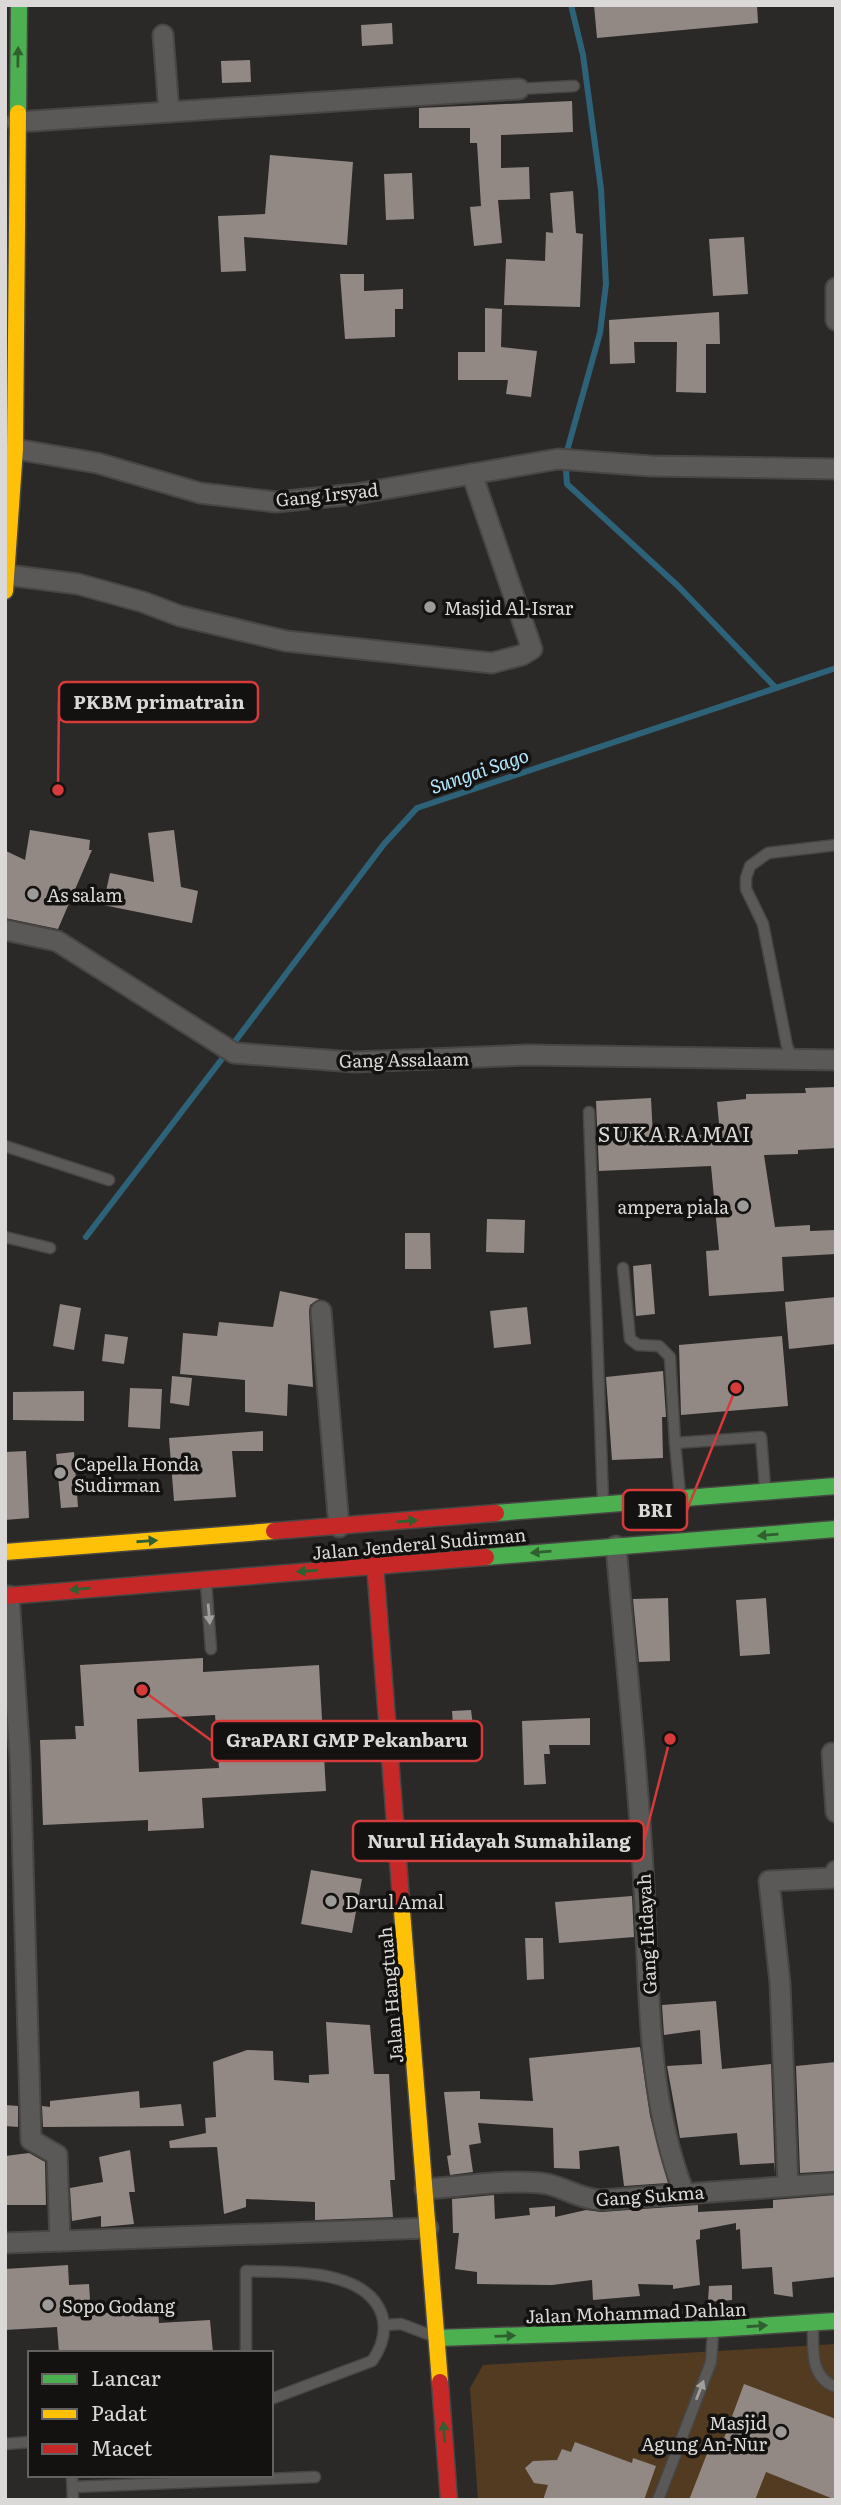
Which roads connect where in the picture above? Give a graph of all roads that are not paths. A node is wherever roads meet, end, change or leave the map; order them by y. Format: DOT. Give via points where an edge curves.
graph roads {
  1 [pos="19,5"];
  2 [pos="163,35"];
  3 [pos="574,86"];
  4 [pos="519,89"];
  5 [pos="169,112"];
  6 [pos="17,122"];
  7 [pos="11,229"];
  8 [pos="836,288"];
  9 [pos="836,320"];
  10 [pos="11,450"];
  11 [pos="836,469"];
  12 [pos="472,474"];
  13 [pos="6,583"];
  14 [pos="836,845"];
  15 [pos="5,930"];
  16 [pos="836,1060"];
  17 [pos="793,1061"];
  18 [pos="589,1112"];
  19 [pos="5,1146"];
  20 [pos="109,1180"];
  21 [pos="5,1237"];
  22 [pos="50,1248"];
  23 [pos="623,1268"];
  24 [pos="321,1311"];
  25 [pos="676,1443"];
  26 [pos="836,1486"];
  27 [pos="765,1492"];
  28 [pos="680,1499"];
  29 [pos="603,1505"];
  30 [pos="339,1527"];
  31 [pos="836,1529"];
  32 [pos="616,1546"];
  33 [pos="5,1552"];
  34 [pos="375,1566"];
  35 [pos="206,1579"];
  36 [pos="7,1596"];
  37 [pos="211,1649"];
  38 [pos="832,1753"];
  39 [pos="836,1812"];
  40 [pos="836,1871"];
  41 [pos="836,2183"];
  42 [pos="788,2186"];
  43 [pos="425,2189"];
  44 [pos="684,2193"];
  45 [pos="428,2228"];
  46 [pos="61,2241"];
  47 [pos="5,2243"];
  48 [pos="813,2322"];
  49 [pos="836,2322"];
  50 [pos="384,2325"];
  51 [pos="713,2329"];
  52 [pos="437,2338"];
  53 [pos="246,2351"];
  54 [pos="836,2388"];
  55 [pos="273,2398"];
  56 [pos="28,2442"];
  57 [pos="5,2444"];
  58 [pos="72,2477"];
  59 [pos="315,2477"];
  60 [pos="73,2487"];
  61 [pos="73,2500"];
  62 [pos="449,2500"];
  63 [pos="658,2500"];
  6 -- 1 [label="main road, one-way"];
  2 -- 5 [label="street"];
  3 -- 4 [label="lane"];
  4 -- 5 [label="street"];
  5 -- 6 [label="street"];
  6 -- 7 [label="main road"];
  7 -- 10 [label="main road"];
  8 -- 9 [label="street"];
  10 -- 12 [label="street, Gang Irsyad" via="97,463 200,493 276,502"];
  10 -- 13 [label="main road"];
  11 -- 12 [label="street, Gang Irsyad" via="650,466 565,459"];
  12 -- 13 [label="street" via="532,649 492,663 286,641 180,616 78,584"];
  14 -- 17 [label="lane" via="768,853 750,866 746,878 746,889 763,924"];
  15 -- 17 [label="street, Gang Assalaam" via="57,941 234,1053 354,1062 527,1055"];
  16 -- 17 [label="street, Gang Assalaam"];
  18 -- 29 [label="lane"];
  19 -- 20 [label="lane"];
  21 -- 22 [label="lane"];
  23 -- 25 [label="lane" via="631,1339 638,1345 660,1346 670,1357"];
  24 -- 30 [label="street"];
  25 -- 27 [label="lane" via="761,1437"];
  25 -- 28 [label="lane"];
  26 -- 27 [label="main road, Jalan Jenderal Sudirman"];
  27 -- 28 [label="main road, Jalan Jenderal Sudirman"];
  28 -- 29 [label="main road, Jalan Jenderal Sudirman"];
  30 -- 29 [label="main road, Jalan Jenderal Sudirman, one-way"];
  33 -- 30 [label="main road, Jalan Jenderal Sudirman, one-way"];
  31 -- 32 [label="main road, Jalan Jenderal Sudirman, one-way"];
  32 -- 34 [label="main road, Jalan Jenderal Sudirman, one-way"];
  32 -- 44 [label="street, Gang Hidayah" via="643,1866 655,2083 664,2135"];
  34 -- 35 [label="main road, Jalan Jenderal Sudirman, one-way"];
  34 -- 43 [label="main road, Jalan Hangtuah"];
  35 -- 36 [label="main road, Jalan Jenderal Sudirman, one-way"];
  35 -- 37 [label="lane, one-way"];
  36 -- 46 [label="street" via="20,1758 31,2140 57,2155"];
  38 -- 39 [label="street"];
  40 -- 42 [label="street" via="832,1878 769,1881 780,1983"];
  41 -- 42 [label="street, Gang Sukma"];
  42 -- 44 [label="street, Gang Sukma"];
  43 -- 44 [label="street, Gang Sukma" via="536,2183 600,2200"];
  43 -- 45 [label="main road, Jalan Hangtuah"];
  45 -- 46 [label="street"];
  45 -- 52 [label="main road, Jalan Hangtuah"];
  46 -- 47 [label="street"];
  48 -- 49 [label="main road, Jalan Mohammad Dahlan"];
  51 -- 48 [label="main road, Jalan Mohammad Dahlan, one-way"];
  48 -- 54 [label="lane" via="813,2361 827,2384"];
  50 -- 52 [label="lane" via="401,2324"];
  50 -- 53 [label="lane" via="376,2301 365,2290 326,2275 246,2271"];
  50 -- 55 [label="lane" via="372,2361"];
  52 -- 51 [label="main road, Jalan Mohammad Dahlan, one-way"];
  63 -- 51 [label="lane, one-way" via="711,2362"];
  62 -- 52 [label="main road, Jalan Hangtuah, one-way"];
  56 -- 57 [label="lane"];
  58 -- 60 [label="lane"];
  59 -- 60 [label="lane"];
  60 -- 61 [label="lane"];
}
